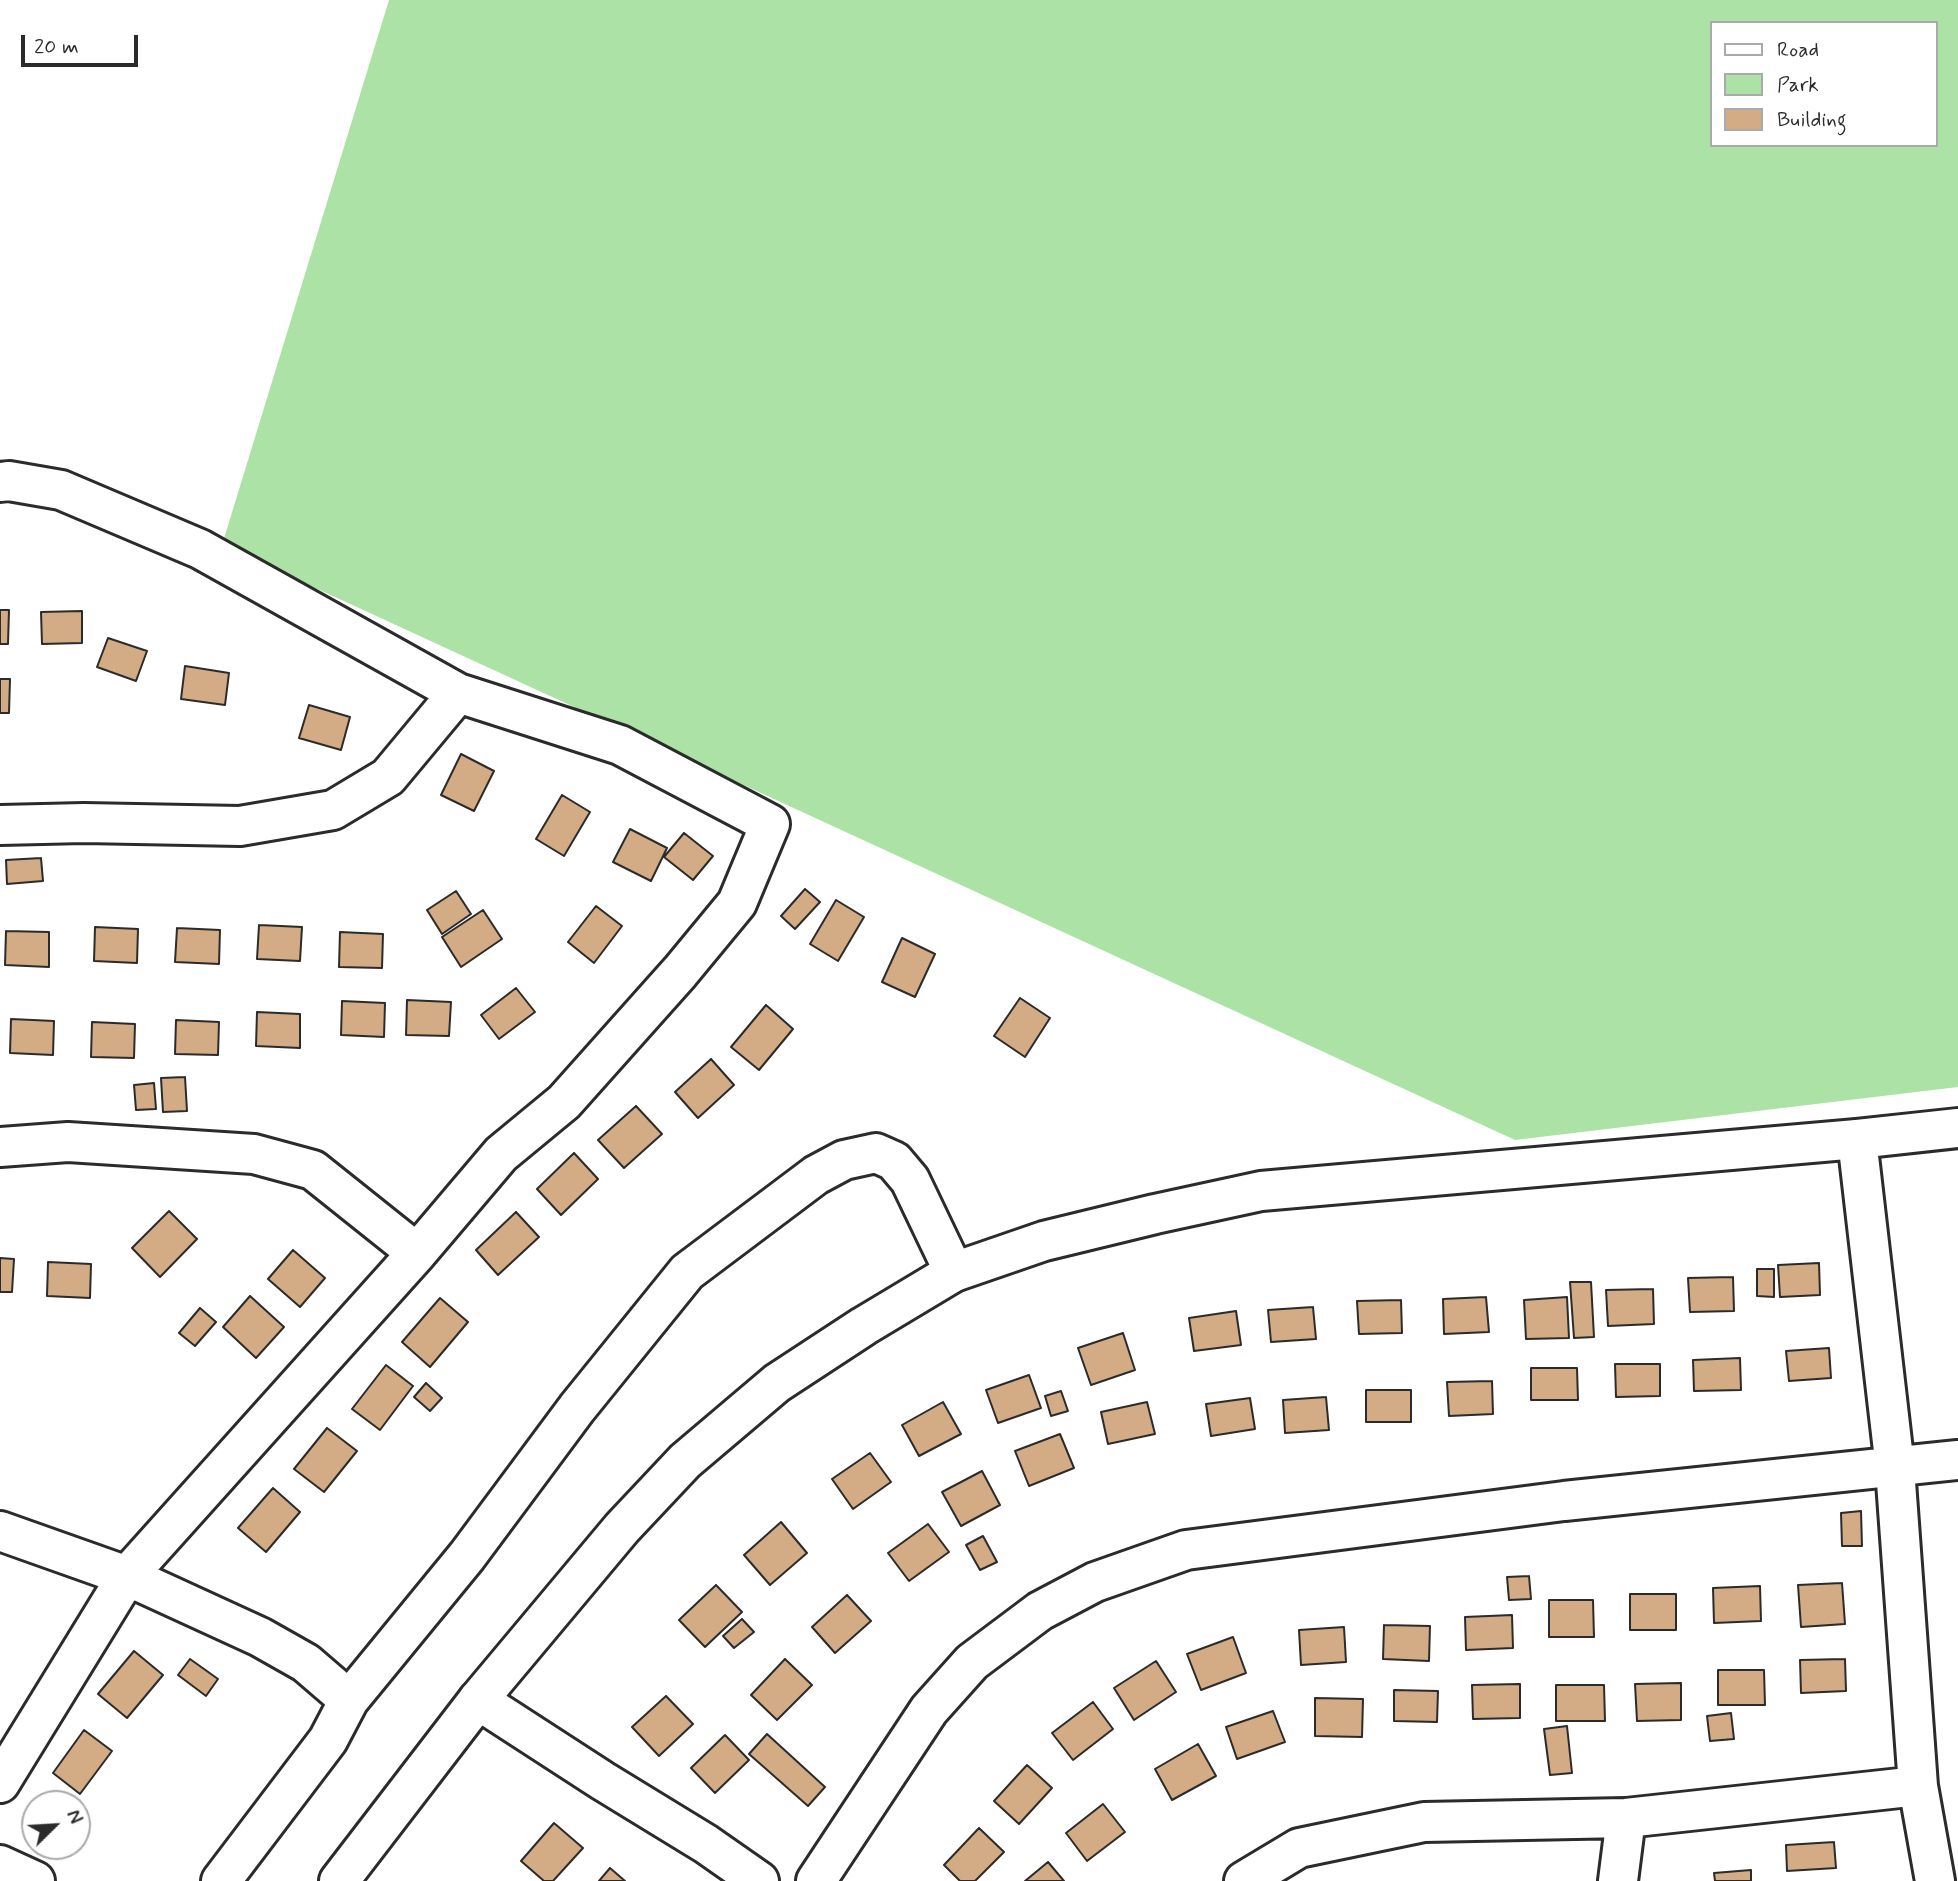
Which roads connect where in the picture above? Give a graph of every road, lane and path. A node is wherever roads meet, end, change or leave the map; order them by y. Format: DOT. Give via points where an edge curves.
graph roads {
  1 [pos="0,482"];
  2 [pos="458,693"];
  3 [pos="0,825"];
  4 [pos="1958,1128"];
  5 [pos="1857,1139"];
  6 [pos="0,1147"];
  7 [pos="416,1253"];
  8 [pos="954,1272"];
  9 [pos="1958,1460"];
  10 [pos="1895,1468"];
  11 [pos="0,1531"];
  12 [pos="127,1576"];
  13 [pos="349,1700"];
  14 [pos="478,1700"];
  15 [pos="0,1783"];
  16 [pos="1918,1787"];
  17 [pos="1626,1818"];
  18 [pos="0,1866"];
  19 [pos="35,1881"];
  20 [pos="222,1881"];
  21 [pos="339,1881"];
  22 [pos="759,1881"];
  23 [pos="816,1881"];
  24 [pos="1244,1881"];
  25 [pos="1618,1881"];
  26 [pos="1935,1881"];
  1 -- 2 [label="street" via="61,490 200,549"];
  2 -- 3 [label="street" via="388,777 333,810 240,826"];
  2 -- 7 [label="street" via="620,745 770,824 737,903 565,1102 501,1154"];
  4 -- 5 [label="street"];
  5 -- 8 [label="street" via="1261,1191 1044,1241"];
  5 -- 10 [label="street"];
  6 -- 7 [label="street" via="68,1142 254,1154 313,1170"];
  7 -- 12 [label="street"];
  8 -- 13 [label="street" via="910,1180 894,1161 876,1153 844,1160 816,1175 687,1272"];
  8 -- 14 [label="street" via="777,1382 685,1461 622,1528"];
  9 -- 10 [label="street"];
  10 -- 16 [label="street"];
  10 -- 23 [label="street" via="1564,1501 1186,1550 1095,1582 1040,1611 972,1661 929,1710"];
  11 -- 12 [label="street"];
  12 -- 13 [label="street" via="260,1637 306,1663"];
  12 -- 15 [label="street"];
  13 -- 20 [label="street" via="328,1740"];
  14 -- 21 [label="street"];
  14 -- 22 [label="street"];
  16 -- 17 [label="street"];
  16 -- 26 [label="street"];
  17 -- 24 [label="street" via="1424,1822 1299,1849"];
  17 -- 25 [label="street"];
  18 -- 19 [label="street"];
}
